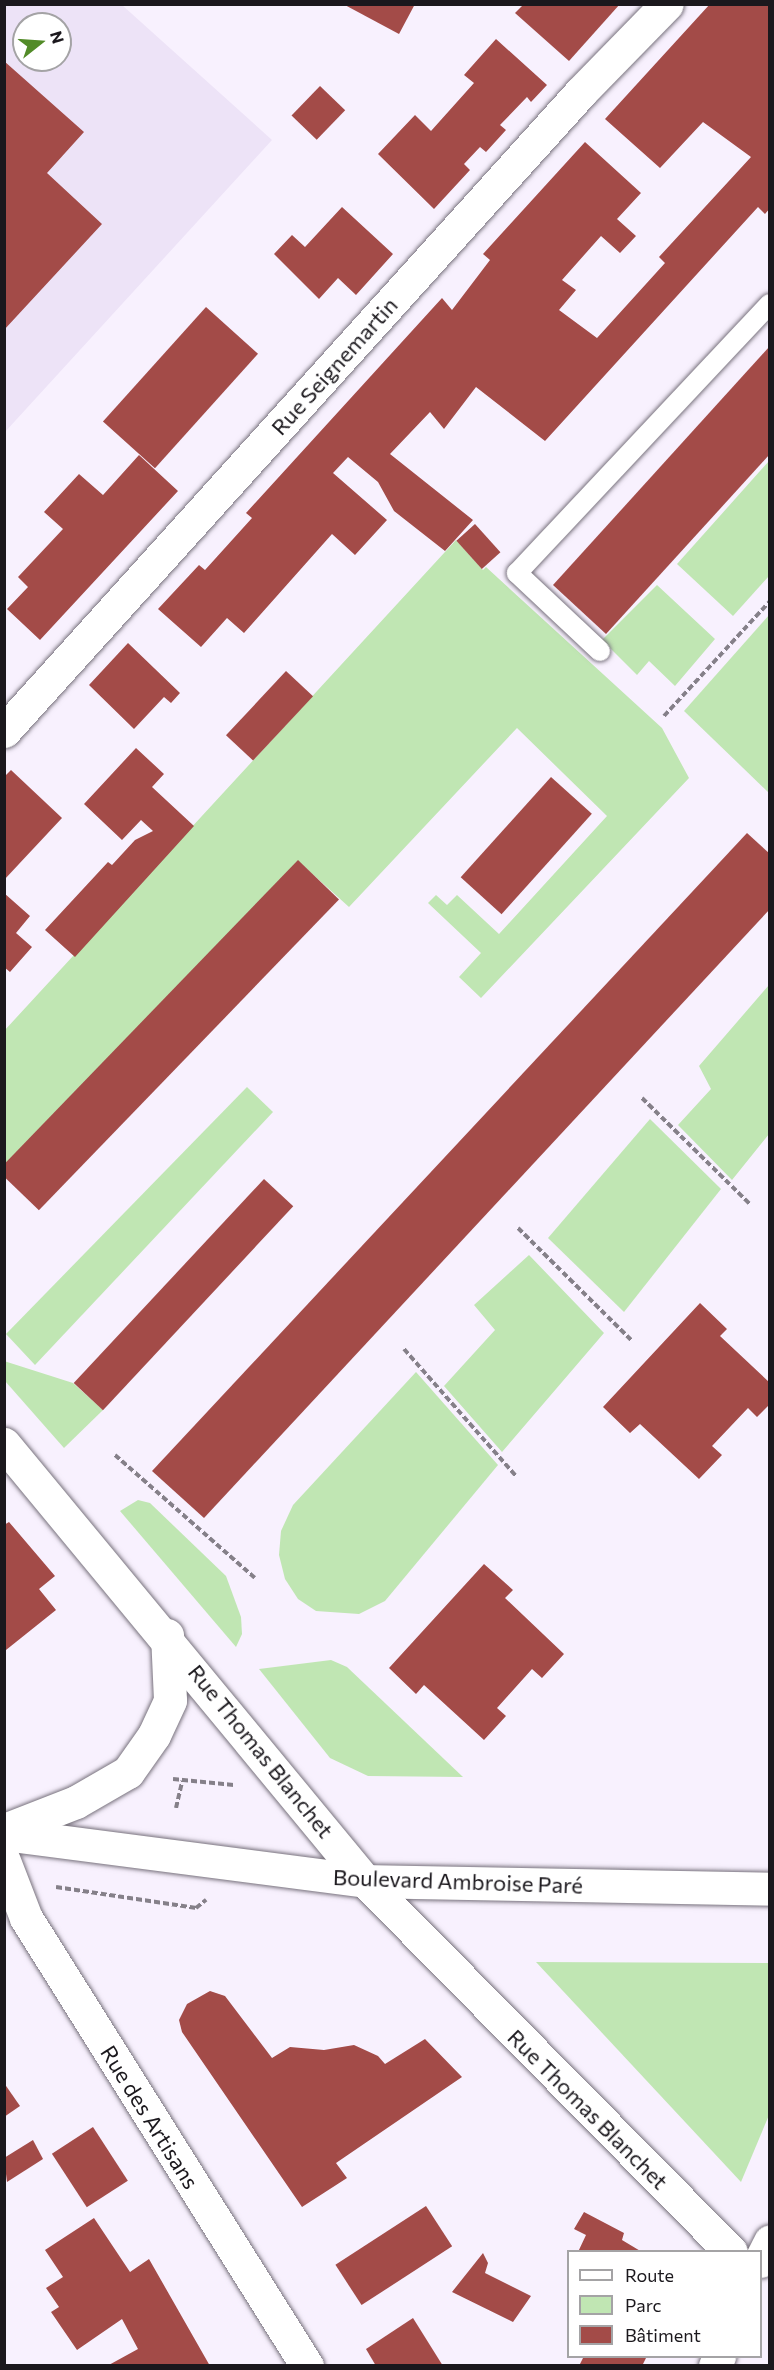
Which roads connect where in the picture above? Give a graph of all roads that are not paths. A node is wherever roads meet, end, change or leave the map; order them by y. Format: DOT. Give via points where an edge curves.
graph roads {
  1 [pos="667,4"];
  2 [pos="770,304"];
  3 [pos="600,651"];
  4 [pos="4,731"];
  5 [pos="4,1444"];
  6 [pos="167,1635"];
  7 [pos="4,1832"];
  8 [pos="4,1861"];
  9 [pos="365,1881"];
  10 [pos="770,1889"];
  11 [pos="770,2241"];
  12 [pos="729,2250"];
  13 [pos="762,2257"];
  14 [pos="307,2366"];
  1 -- 4 [label="street, Rue Seignemartin" via="580,93"];
  2 -- 3 [label="lane" via="517,573"];
  5 -- 6 [label="street, Rue Thomas Blanchet"];
  6 -- 7 [label="street, Boulevard Ambroise Paré" via="170,1700 154,1735 128,1772 76,1802"];
  6 -- 9 [label="street, Rue Thomas Blanchet"];
  7 -- 9 [label="street, Boulevard Ambroise Paré"];
  8 -- 14 [label="street, Rue des Artisans" via="26,1918"];
  9 -- 10 [label="street, Boulevard Ambroise Paré"];
  9 -- 12 [label="street, Rue Thomas Blanchet"];
  11 -- 13 [label="street"];
}
